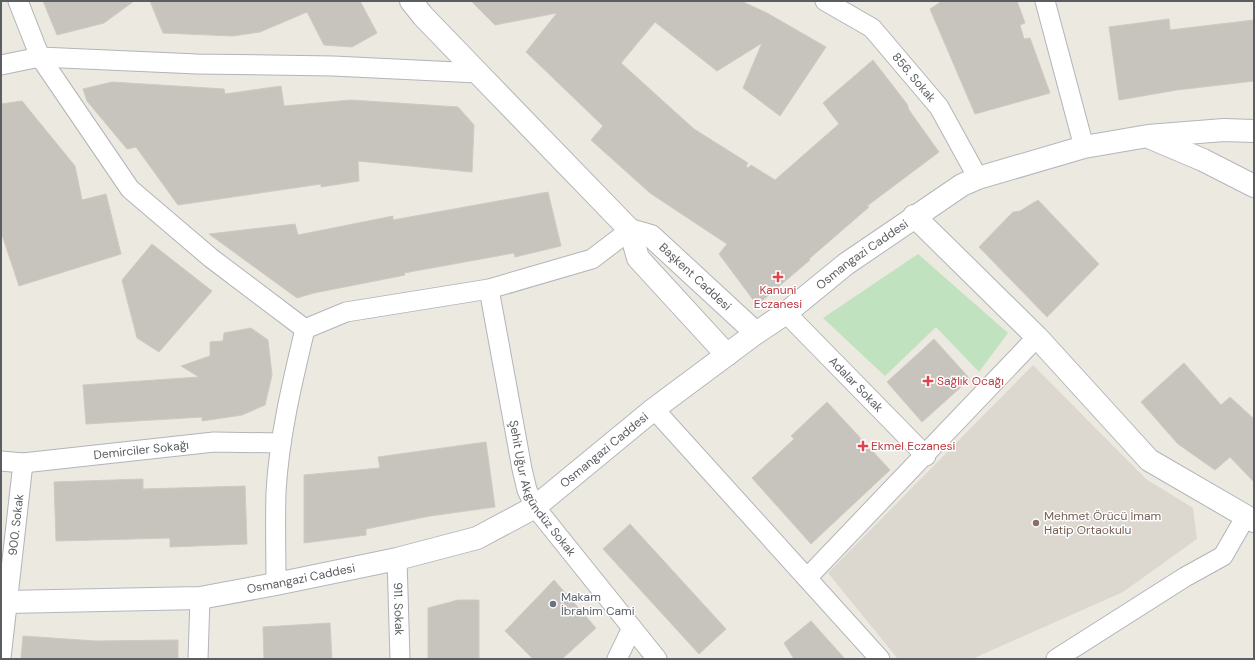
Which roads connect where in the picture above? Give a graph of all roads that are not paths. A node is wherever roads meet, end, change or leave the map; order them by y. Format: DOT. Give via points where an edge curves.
graph roads {
  1 [pos="18,1"];
  2 [pos="411,1"];
  3 [pos="825,1"];
  4 [pos="1045,1"];
  5 [pos="40,57"];
  6 [pos="1,65"];
  7 [pos="478,73"];
  8 [pos="1254,131"];
  9 [pos="1148,136"];
  10 [pos="1084,146"];
  11 [pos="978,178"];
  12 [pos="1254,186"];
  13 [pos="914,216"];
  14 [pos="630,230"];
  15 [pos="489,289"];
  16 [pos="786,313"];
  17 [pos="305,330"];
  18 [pos="756,333"];
  19 [pos="1038,337"];
  20 [pos="728,355"];
  21 [pos="654,409"];
  22 [pos="281,443"];
  23 [pos="926,456"];
  24 [pos="1,461"];
  25 [pos="23,463"];
  26 [pos="535,507"];
  27 [pos="1250,519"];
  28 [pos="397,559"];
  29 [pos="807,578"];
  30 [pos="276,584"];
  31 [pos="200,598"];
  32 [pos="4,602"];
  33 [pos="632,628"];
  34 [pos="1,658"];
  35 [pos="198,659"];
  36 [pos="400,659"];
  37 [pos="617,659"];
  38 [pos="657,659"];
  39 [pos="880,659"];
  40 [pos="1056,659"];
  1 -- 5 [label="street"];
  2 -- 7 [label="main road"];
  3 -- 11 [label="street, 856. Sokak" via="872,28 883,40 940,107"];
  4 -- 10 [label="street"];
  5 -- 6 [label="street"];
  5 -- 7 [label="street"];
  5 -- 17 [label="street" via="130,190 211,258"];
  7 -- 14 [label="main road"];
  8 -- 9 [label="main road, Osmangazi Caddesi" via="1224,130"];
  9 -- 10 [label="main road, Osmangazi Caddesi"];
  9 -- 12 [label="main road"];
  10 -- 11 [label="main road, Osmangazi Caddesi"];
  11 -- 13 [label="main road, Osmangazi Caddesi" via="962,185"];
  13 -- 16 [label="main road, Osmangazi Caddesi" via="846,264"];
  13 -- 19 [label="main road"];
  14 -- 15 [label="street" via="592,260"];
  14 -- 18 [label="main road, Başkent Caddesi" via="651,236"];
  14 -- 20 [label="main road" via="638,258"];
  15 -- 17 [label="street" via="346,312"];
  15 -- 26 [label="street, Şehit Uğur Akgündüz Sokak" via="522,469 527,490"];
  16 -- 18 [label="main road, Osmangazi Caddesi"];
  16 -- 23 [label="street, Adalar Sokak"];
  17 -- 22 [label="street" via="294,372"];
  18 -- 20 [label="main road, Osmangazi Caddesi"];
  19 -- 23 [label="street"];
  19 -- 27 [label="main road" via="1149,460"];
  20 -- 21 [label="main road, Osmangazi Caddesi"];
  21 -- 26 [label="main road, Osmangazi Caddesi"];
  21 -- 29 [label="street"];
  22 -- 25 [label="street, Demirciler Sokağı" via="214,442"];
  22 -- 30 [label="street" via="276,492"];
  23 -- 29 [label="street"];
  24 -- 25 [label="street, Demirciler Sokağı"];
  25 -- 32 [label="street, 900. Sokak"];
  26 -- 28 [label="main road, Osmangazi Caddesi" via="477,538"];
  26 -- 33 [label="street, Şehit Uğur Akgündüz Sokak"];
  27 -- 40 [label="street" via="1223,556 1185,577"];
  28 -- 30 [label="main road, Osmangazi Caddesi"];
  28 -- 36 [label="street, 911. Sokak"];
  29 -- 39 [label="street"];
  30 -- 31 [label="main road, Osmangazi Caddesi"];
  31 -- 32 [label="main road, Osmangazi Caddesi"];
  31 -- 35 [label="street"];
  32 -- 34 [label="street, 900. Sokak"];
  33 -- 37 [label="street"];
  33 -- 38 [label="street, Şehit Uğur Akgündüz Sokak"];
}
